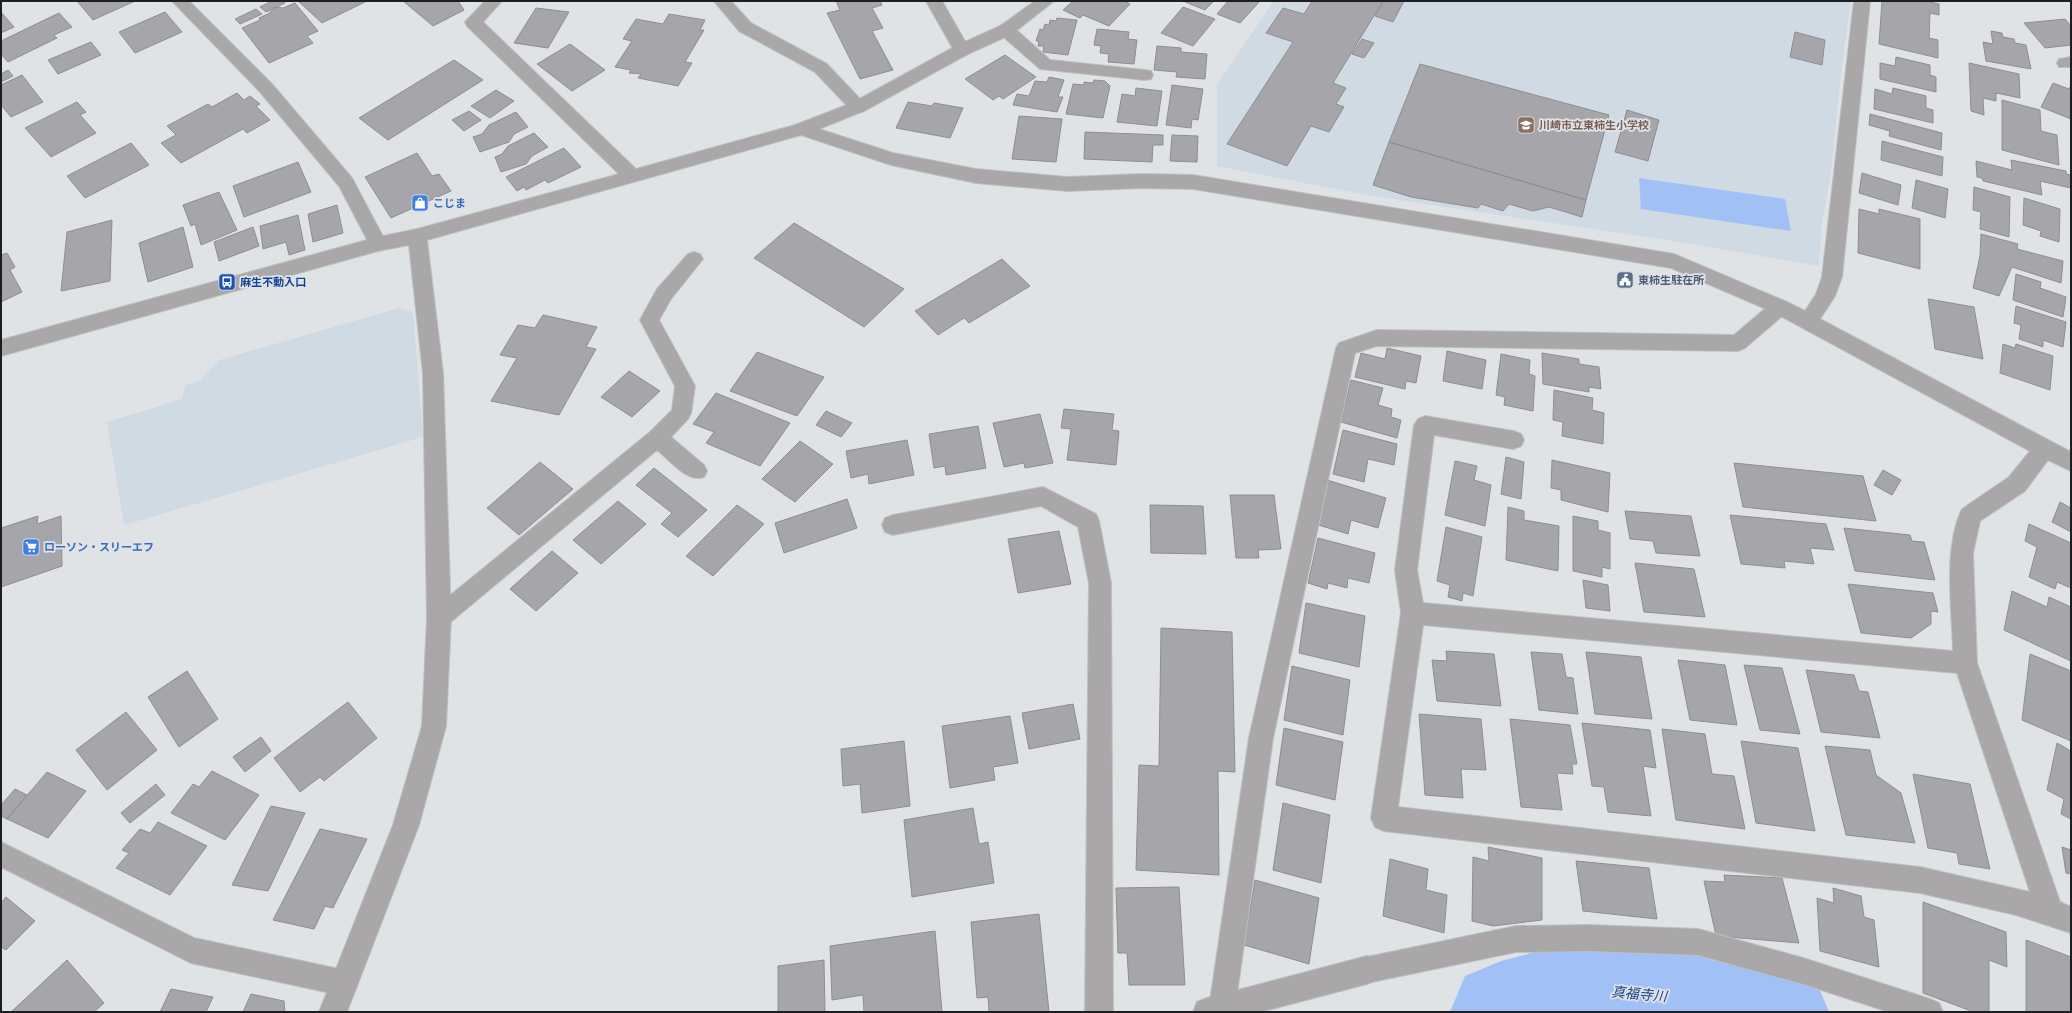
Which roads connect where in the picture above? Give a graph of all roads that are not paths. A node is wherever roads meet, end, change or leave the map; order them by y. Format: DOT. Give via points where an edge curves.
graph roads {
  1 [pos="180,1"];
  2 [pos="494,1"];
  3 [pos="722,1"];
  4 [pos="934,1"];
  5 [pos="1046,1"];
  6 [pos="1862,1"];
  7 [pos="1006,30"];
  8 [pos="962,50"];
  9 [pos="1145,75"];
  10 [pos="858,107"];
  11 [pos="801,129"];
  12 [pos="633,177"];
  13 [pos="417,236"];
  14 [pos="378,244"];
  15 [pos="694,259"];
  16 [pos="1780,307"];
  17 [pos="1808,322"];
  18 [pos="1,348"];
  19 [pos="657,438"];
  20 [pos="1513,440"];
  21 [pos="2045,448"];
  22 [pos="2071,458"];
  23 [pos="2071,462"];
  24 [pos="697,471"];
  25 [pos="893,525"];
  26 [pos="1413,613"];
  27 [pos="439,618"];
  28 [pos="1966,663"];
  29 [pos="1,854"];
  30 [pos="2060,915"];
  31 [pos="1367,970"];
  32 [pos="344,984"];
  33 [pos="1215,1010"];
  34 [pos="333,1012"];
  35 [pos="1099,1012"];
  36 [pos="1930,1012"];
  1 -- 14 [label="lane" via="266,88 346,182"];
  2 -- 12 [label="street" via="474,22"];
  3 -- 10 [label="lane" via="744,27 821,68"];
  4 -- 8 [label="lane"];
  5 -- 7 [label="street"];
  6 -- 17 [label="street" via="1832,277 1825,296"];
  7 -- 8 [label="street"];
  7 -- 9 [label="lane" via="1046,65"];
  8 -- 10 [label="street"];
  10 -- 11 [label="street"];
  11 -- 12 [label="street"];
  11 -- 16 [label="street" via="891,159 976,176 1068,184 1193,182 1674,261"];
  12 -- 13 [label="street"];
  13 -- 14 [label="street"];
  13 -- 27 [label="street" via="433,373"];
  14 -- 18 [label="street"];
  15 -- 19 [label="lane" via="664,294 649,320 685,386 681,413"];
  16 -- 17 [label="street"];
  16 -- 33 [label="lane" via="1738,343 1377,338 1346,348 1261,738"];
  17 -- 21 [label="street"];
  19 -- 24 [label="lane"];
  19 -- 27 [label="lane"];
  20 -- 26 [label="street" via="1425,425 1406,570"];
  21 -- 23 [label="street"];
  21 -- 28 [label="street" via="2017,484 1970,516 1962,553"];
  22 -- 23 [label="street"];
  25 -- 35 [label="street" via="1043,496 1088,521 1100,583"];
  26 -- 28 [label="street"];
  26 -- 30 [label="street" via="1384,818 1920,880"];
  27 -- 32 [label="street" via="434,726 406,825"];
  28 -- 30 [label="street"];
  29 -- 32 [label="lane" via="192,950"];
  31 -- 33 [label="street"];
  31 -- 36 [label="lane" via="1516,939 1589,938 1698,942 1803,971"];
  32 -- 34 [label="street"];
}
